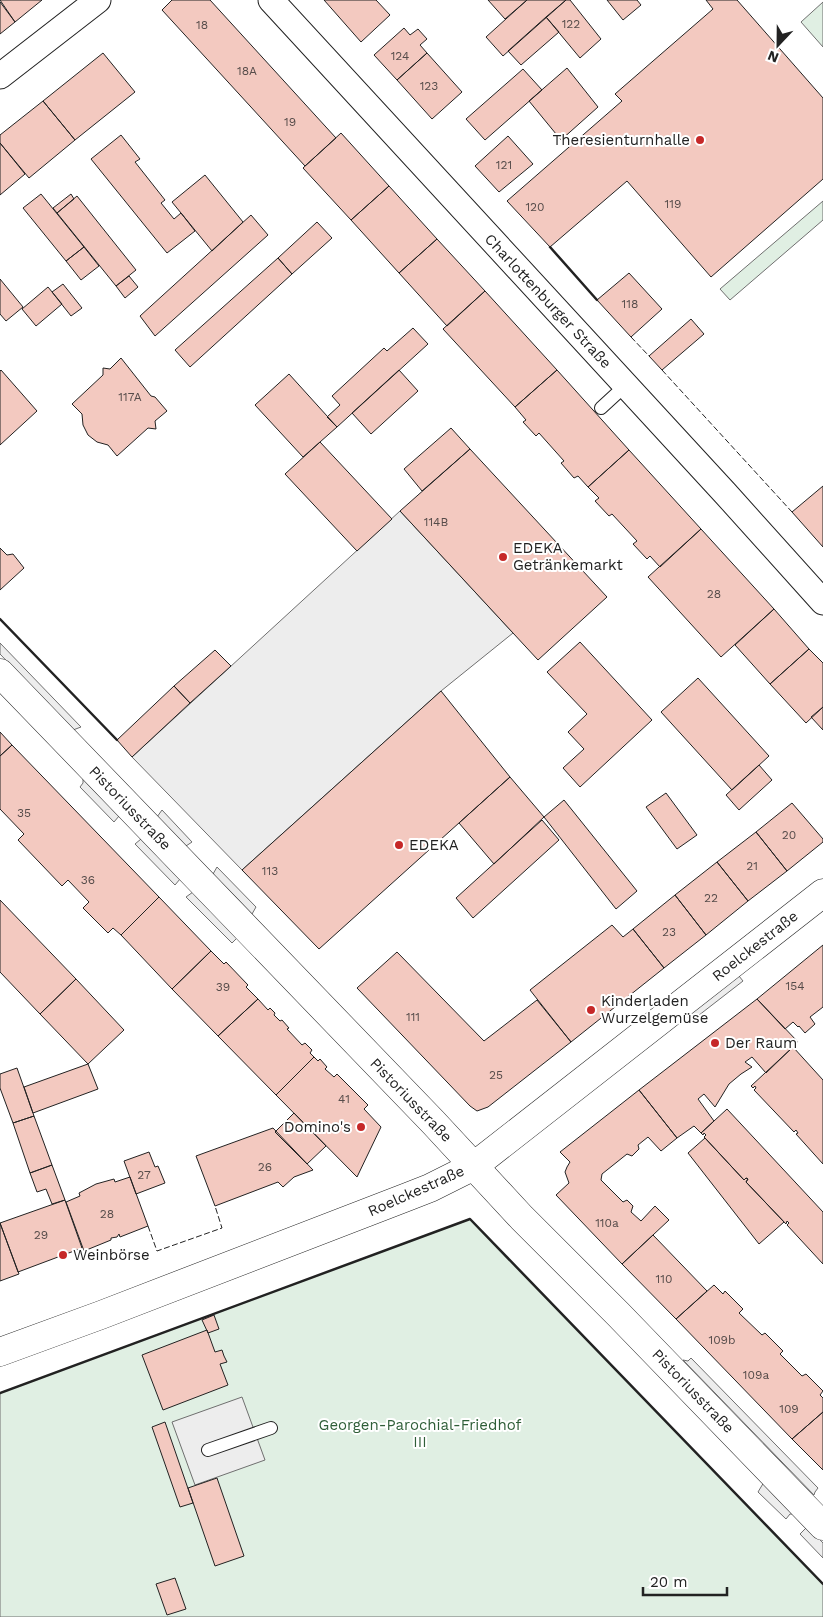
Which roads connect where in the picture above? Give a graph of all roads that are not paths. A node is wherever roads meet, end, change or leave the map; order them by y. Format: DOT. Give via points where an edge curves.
graph roads {
  1 [pos="98,0"];
  2 [pos="271,0"];
  3 [pos="0,76"];
  4 [pos="626,386"];
  5 [pos="601,408"];
  6 [pos="823,602"];
  7 [pos="0,673"];
  8 [pos="823,893"];
  9 [pos="474,1166"];
  10 [pos="0,1352"];
  11 [pos="271,1428"];
  12 [pos="208,1450"];
  13 [pos="823,1526"];
  1 -- 3 [label="street"];
  2 -- 4 [label="street, Charlottenburger Straße"];
  4 -- 5 [label="lane"];
  4 -- 6 [label="street, Charlottenburger Straße"];
  7 -- 9 [label="street, Pistoriusstraße"];
  8 -- 9 [label="street, Roelckestraße"];
  9 -- 10 [label="street, Roelckestraße" via="430,1188"];
  9 -- 13 [label="street, Pistoriusstraße"];
  11 -- 12 [label="lane"];
}
